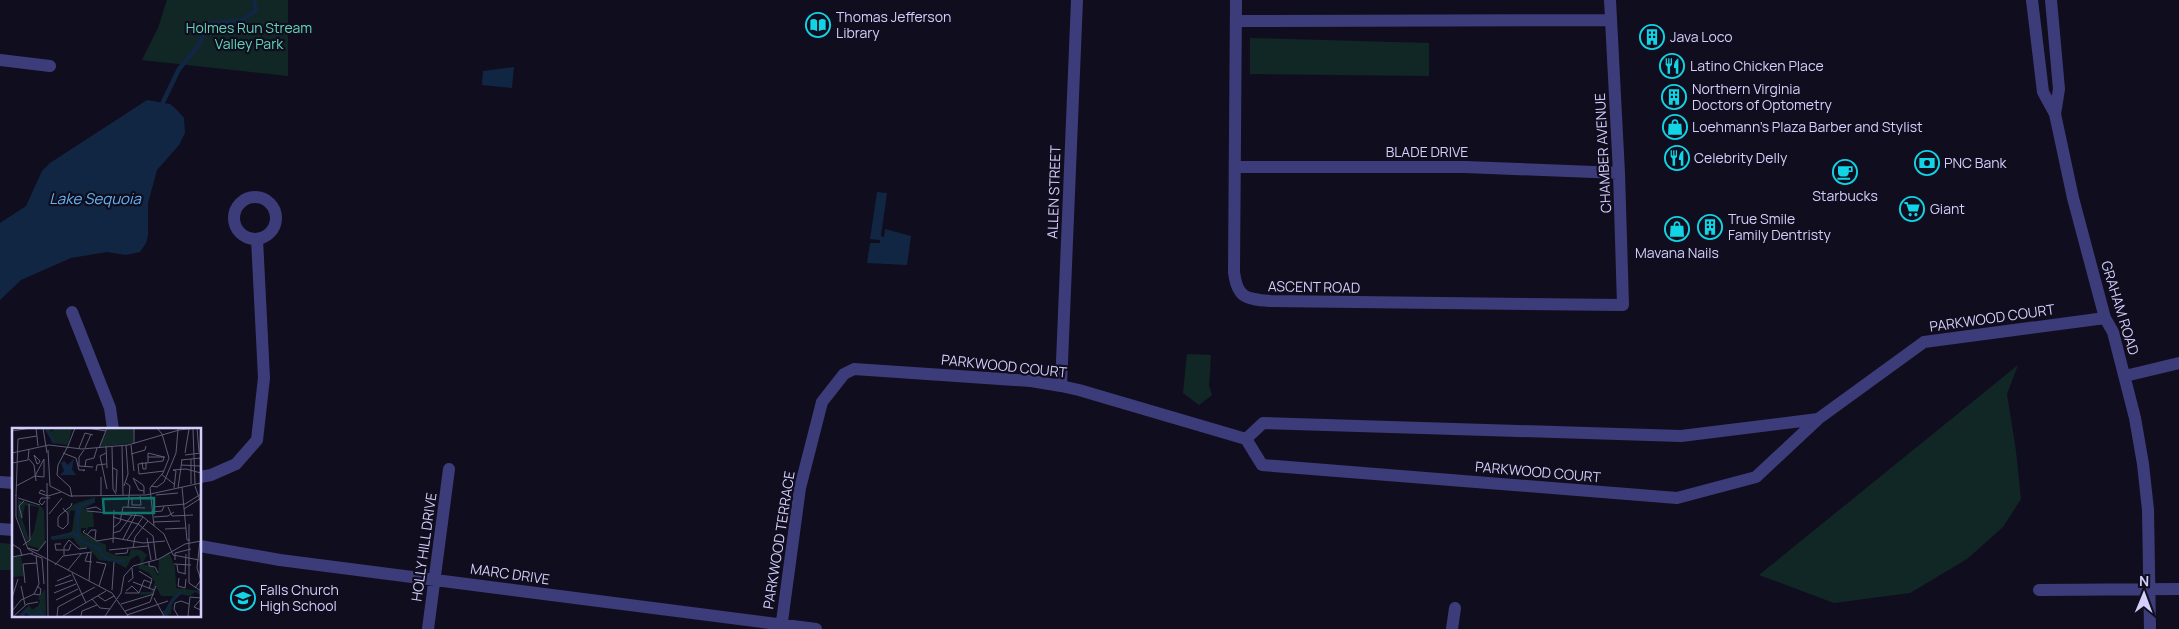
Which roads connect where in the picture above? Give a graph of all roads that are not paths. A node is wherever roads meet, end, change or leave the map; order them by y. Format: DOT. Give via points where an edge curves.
graph roads {
  1 [pos="1077,0"];
  2 [pos="1236,0"];
  3 [pos="1610,0"];
  4 [pos="2032,0"];
  5 [pos="2051,0"];
  6 [pos="1611,20"];
  7 [pos="1236,21"];
  8 [pos="0,60"];
  9 [pos="50,66"];
  10 [pos="2055,114"];
  11 [pos="1235,166"];
  12 [pos="1619,173"];
  13 [pos="257,240"];
  14 [pos="1623,305"];
  15 [pos="72,312"];
  16 [pos="2105,318"];
  17 [pos="2179,363"];
  18 [pos="844,374"];
  19 [pos="2125,376"];
  20 [pos="1061,386"];
  21 [pos="1818,419"];
  22 [pos="113,428"];
  23 [pos="1246,439"];
  24 [pos="449,469"];
  25 [pos="201,477"];
  26 [pos="201,546"];
  27 [pos="434,580"];
  28 [pos="2179,589"];
  29 [pos="2039,590"];
  30 [pos="2149,590"];
  31 [pos="1455,608"];
  32 [pos="781,627"];
  33 [pos="428,629"];
  34 [pos="816,629"];
  35 [pos="1452,629"];
  36 [pos="2150,629"];
  1 -- 20 [label="street, ALLEN STREET"];
  2 -- 7 [label="street, ASCENT ROAD"];
  3 -- 6 [label="street, CHAMBER AVENUE"];
  4 -- 10 [label="street, GRAHAM ROAD" via="2043,92"];
  5 -- 10 [label="street" via="2059,89"];
  6 -- 7 [label="street"];
  6 -- 12 [label="street, CHAMBER AVENUE"];
  7 -- 11 [label="street, ASCENT ROAD"];
  8 -- 9 [label="street"];
  10 -- 16 [label="street, GRAHAM ROAD" via="2072,198"];
  11 -- 12 [label="street, BLADE DRIVE" via="1465,167"];
  11 -- 14 [label="street, ASCENT ROAD" via="1236,283 1240,294 1249,299"];
  12 -- 14 [label="street, CHAMBER AVENUE"];
  13 -- 25 [label="street" via="264,378 257,440 236,464"];
  15 -- 22 [label="street" via="110,408"];
  16 -- 19 [label="street, GRAHAM ROAD" via="2113,332"];
  16 -- 21 [label="street, PARKWOOD COURT" via="1924,342"];
  17 -- 19 [label="street"];
  18 -- 20 [label="street, PARKWOOD COURT" via="854,369 873,369"];
  18 -- 32 [label="street, PARKWOOD TERRACE" via="822,402 800,488"];
  19 -- 30 [label="street, GRAHAM ROAD" via="2143,464 2148,510"];
  20 -- 23 [label="street, PARKWOOD COURT"];
  21 -- 23 [label="street, PARKWOOD COURT" via="1681,436 1263,423"];
  21 -- 23 [label="street, PARKWOOD COURT" via="1756,477 1677,498 1262,465"];
  24 -- 27 [label="street, HOLLY HILL DRIVE"];
  26 -- 27 [label="street, MARC DRIVE"];
  27 -- 32 [label="street, MARC DRIVE"];
  27 -- 33 [label="street, HOLLY HILL DRIVE"];
  28 -- 30 [label="street"];
  29 -- 30 [label="street"];
  30 -- 36 [label="street, GRAHAM ROAD"];
  31 -- 35 [label="street"];
  32 -- 34 [label="street, MARC DRIVE"];
}
